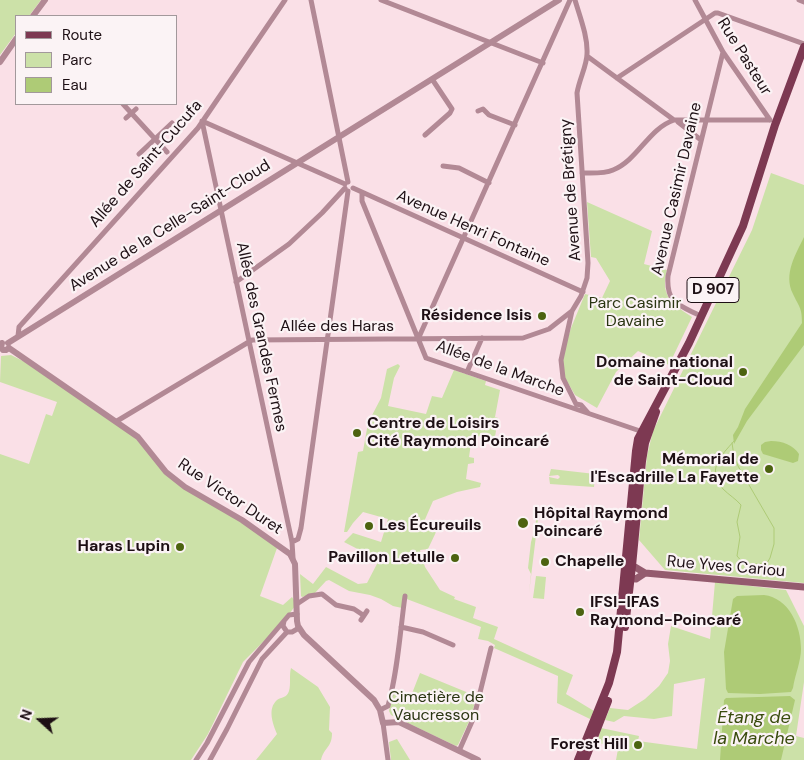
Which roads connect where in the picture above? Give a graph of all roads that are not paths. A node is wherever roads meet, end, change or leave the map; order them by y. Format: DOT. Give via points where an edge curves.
graph roads {
  1 [pos="45,0"];
  2 [pos="285,0"];
  3 [pos="310,0"];
  4 [pos="559,0"];
  5 [pos="570,0"];
  6 [pos="576,0"];
  7 [pos="694,0"];
  8 [pos="799,0"];
  9 [pos="386,1"];
  10 [pos="804,2"];
  11 [pos="34,15"];
  12 [pos="705,19"];
  13 [pos="15,40"];
  14 [pos="491,43"];
  15 [pos="804,45"];
  16 [pos="723,52"];
  17 [pos="588,56"];
  18 [pos="0,62"];
  19 [pos="543,63"];
  20 [pos="617,78"];
  21 [pos="432,79"];
  22 [pos="125,105"];
  23 [pos="134,111"];
  24 [pos="478,111"];
  25 [pos="126,118"];
  26 [pos="706,120"];
  27 [pos="202,121"];
  28 [pos="676,121"];
  29 [pos="772,122"];
  30 [pos="172,123"];
  31 [pos="515,125"];
  32 [pos="425,135"];
  33 [pos="340,138"];
  34 [pos="155,139"];
  35 [pos="702,140"];
  36 [pos="167,152"];
  37 [pos="139,154"];
  38 [pos="298,163"];
  39 [pos="443,166"];
  40 [pos="582,173"];
  41 [pos="489,183"];
  42 [pos="348,187"];
  43 [pos="362,193"];
  44 [pos="221,209"];
  45 [pos="464,238"];
  46 [pos="236,282"];
  47 [pos="582,292"];
  48 [pos="572,311"];
  49 [pos="701,316"];
  50 [pos="18,336"];
  51 [pos="482,338"];
  52 [pos="327,339"];
  53 [pos="418,339"];
  54 [pos="249,341"];
  55 [pos="4,347"];
  56 [pos="467,372"];
  57 [pos="575,406"];
  58 [pos="117,421"];
  59 [pos="644,433"];
  60 [pos="292,542"];
  61 [pos="294,558"];
  62 [pos="636,570"];
  63 [pos="628,579"];
  64 [pos="804,587"];
  65 [pos="405,596"];
  66 [pos="297,604"];
  67 [pos="297,614"];
  68 [pos="364,615"];
  69 [pos="284,621"];
  70 [pos="401,627"];
  71 [pos="299,628"];
  72 [pos="287,632"];
  73 [pos="453,645"];
  74 [pos="491,648"];
  75 [pos="380,710"];
  76 [pos="383,723"];
  77 [pos="459,751"];
  78 [pos="196,760"];
  79 [pos="210,760"];
  80 [pos="388,760"];
  81 [pos="478,760"];
  82 [pos="578,760"];
  83 [pos="585,760"];
  1 -- 11 [label="street"];
  2 -- 27 [label="street, Allée de Saint-Cucufa"];
  3 -- 33 [label="street"];
  4 -- 14 [label="street, Avenue de la Celle-Saint-Cloud"];
  5 -- 19 [label="street"];
  6 -- 17 [label="street"];
  7 -- 12 [label="street, Rue Pasteur"];
  8 -- 10 [label="street"];
  9 -- 14 [label="street"];
  12 -- 15 [label="street" via="718,13"];
  12 -- 16 [label="street, Rue Pasteur"];
  12 -- 20 [label="street"];
  13 -- 18 [label="street"];
  14 -- 19 [label="street"];
  14 -- 21 [label="street, Avenue de la Celle-Saint-Cloud"];
  15 -- 29 [label="main road, D 907"];
  16 -- 26 [label="street, Avenue Casimir Davaine"];
  16 -- 29 [label="street, Rue Pasteur"];
  17 -- 20 [label="street"];
  17 -- 40 [label="street, Avenue de Brétigny" via="577,92"];
  19 -- 31 [label="street"];
  20 -- 28 [label="street"];
  21 -- 32 [label="street" via="452,109"];
  21 -- 33 [label="street, Avenue de la Celle-Saint-Cloud"];
  22 -- 23 [label="street"];
  23 -- 25 [label="street"];
  23 -- 34 [label="street"];
  24 -- 31 [label="street" via="483,109 489,115"];
  26 -- 28 [label="street"];
  26 -- 29 [label="street"];
  26 -- 35 [label="street, Avenue Casimir Davaine"];
  27 -- 38 [label="street, Avenue Henri Fontaine"];
  27 -- 44 [label="street, Allée des Grandes Fermes"];
  27 -- 50 [label="street, Allée de Saint-Cucufa" via="19,327"];
  28 -- 35 [label="street"];
  28 -- 40 [label="street" via="659,127 622,166 612,171"];
  29 -- 49 [label="main road, D 907" via="743,226"];
  30 -- 34 [label="street"];
  31 -- 41 [label="street"];
  33 -- 38 [label="street, Avenue de la Celle-Saint-Cloud"];
  33 -- 42 [label="street"];
  34 -- 36 [label="street"];
  34 -- 37 [label="street"];
  35 -- 49 [label="street, Avenue Casimir Davaine" via="667,287 676,304"];
  38 -- 42 [label="street, Avenue Henri Fontaine"];
  38 -- 44 [label="street, Avenue de la Celle-Saint-Cloud"];
  39 -- 41 [label="street" via="459,168"];
  40 -- 47 [label="street, Avenue de Brétigny" via="588,263 588,278"];
  41 -- 45 [label="street"];
  42 -- 43 [label="street, Avenue Henri Fontaine"];
  42 -- 46 [label="street" via="289,244"];
  42 -- 52 [label="street"];
  43 -- 45 [label="street, Avenue Henri Fontaine"];
  43 -- 53 [label="street, Allée de la Marche" via="362,201"];
  44 -- 46 [label="street, Allée des Grandes Fermes"];
  44 -- 50 [label="street, Avenue de la Celle-Saint-Cloud"];
  45 -- 47 [label="street, Avenue Henri Fontaine"];
  45 -- 53 [label="street"];
  46 -- 54 [label="street, Allée des Grandes Fermes"];
  47 -- 48 [label="street, Avenue de Brétigny"];
  48 -- 51 [label="street, Allée des Haras" via="549,329 532,336"];
  48 -- 57 [label="street, Avenue de Brétigny" via="560,360 561,372"];
  49 -- 59 [label="main road, D 907"];
  50 -- 55 [label="street, Avenue de la Celle-Saint-Cloud"];
  51 -- 53 [label="street, Allée des Haras"];
  51 -- 56 [label="street"];
  52 -- 53 [label="street, Allée des Haras"];
  52 -- 54 [label="street, Allée des Haras"];
  52 -- 60 [label="street" via="301,528 298,539"];
  53 -- 56 [label="street, Allée de la Marche" via="426,358"];
  54 -- 58 [label="street, Allée des Haras"];
  54 -- 60 [label="street, Allée des Grandes Fermes"];
  55 -- 58 [label="street, Rue Victor Duret"];
  56 -- 57 [label="street, Allée de la Marche"];
  57 -- 59 [label="street, Avenue de Brétigny" via="581,405 588,413"];
  58 -- 61 [label="street, Rue Victor Duret" via="138,437 166,472 180,483 242,520"];
  59 -- 62 [label="main road, D 907" via="636,451"];
  60 -- 61 [label="street, Allée des Grandes Fermes"];
  61 -- 66 [label="street"];
  62 -- 63 [label="main road, D 907"];
  62 -- 63 [label="main road, Rue Yves Cariou" via="636,579"];
  62 -- 64 [label="main road, Rue Yves Cariou"];
  63 -- 82 [label="main road, D 907" via="608,687"];
  63 -- 83 [label="main road, D 907" via="622,653"];
  65 -- 70 [label="street"];
  66 -- 67 [label="street"];
  66 -- 68 [label="street" via="312,595 322,594 336,604"];
  67 -- 69 [label="street" via="289,615"];
  67 -- 71 [label="street"];
  69 -- 72 [label="street"];
  69 -- 78 [label="street" via="249,662"];
  70 -- 73 [label="street"];
  70 -- 75 [label="street" via="395,682 388,706"];
  71 -- 72 [label="street"];
  71 -- 75 [label="street" via="374,700"];
  72 -- 79 [label="street" via="262,659"];
  74 -- 77 [label="street" via="474,716"];
  75 -- 76 [label="street"];
  76 -- 77 [label="street" via="398,722"];
  76 -- 80 [label="street"];
  77 -- 81 [label="street"];
}
